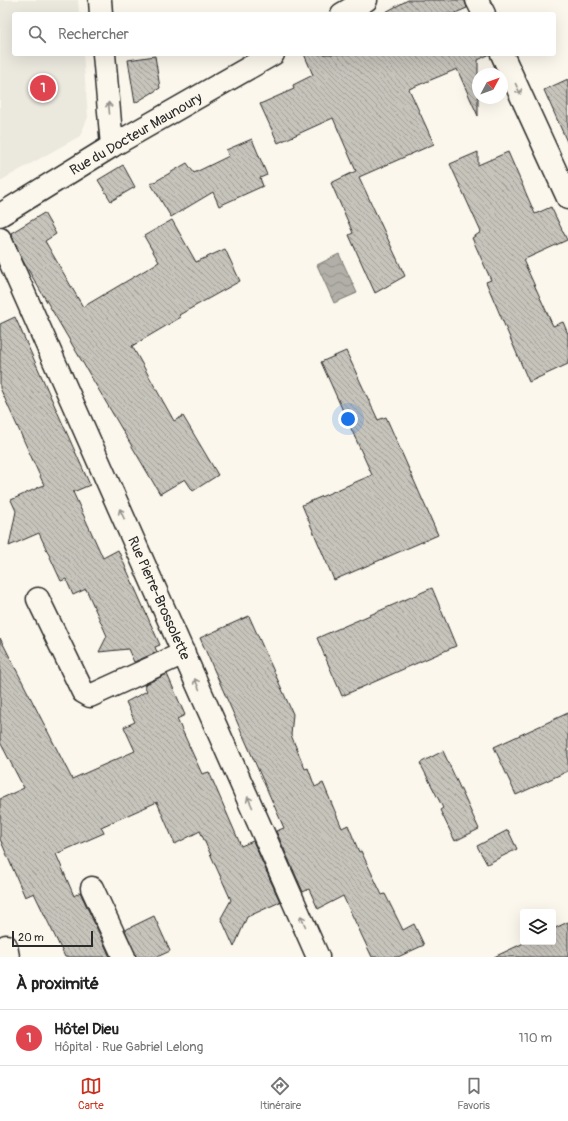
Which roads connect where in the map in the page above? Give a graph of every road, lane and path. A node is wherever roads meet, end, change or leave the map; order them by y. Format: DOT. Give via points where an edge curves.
graph roads {
  1 [pos="100,0"];
  2 [pos="366,0"];
  3 [pos="477,0"];
  4 [pos="101,12"];
  5 [pos="345,12"];
  6 [pos="483,12"];
  7 [pos="104,56"];
  8 [pos="270,56"];
  9 [pos="503,56"];
  10 [pos="112,146"];
  11 [pos="561,163"];
  12 [pos="568,198"];
  13 [pos="0,215"];
  14 [pos="0,239"];
  15 [pos="38,599"];
  16 [pos="184,653"];
  17 [pos="92,888"];
  18 [pos="124,957"];
  19 [pos="318,957"];
  1 -- 4 [label="street"];
  2 -- 5 [label="street"];
  3 -- 6 [label="street"];
  10 -- 7 [label="street, one-way"];
  8 -- 10 [label="street, Rue du Docteur Maunoury"];
  9 -- 11 [label="street, one-way"];
  10 -- 13 [label="street, Rue du Docteur Maunoury"];
  11 -- 12 [label="street"];
  16 -- 14 [label="street, Rue Pierre-Brossolette, one-way"];
  15 -- 16 [label="street" via="83,692 90,696"];
  19 -- 16 [label="street, Rue Pierre-Brossolette, one-way"];
  17 -- 18 [label="street"];
}
